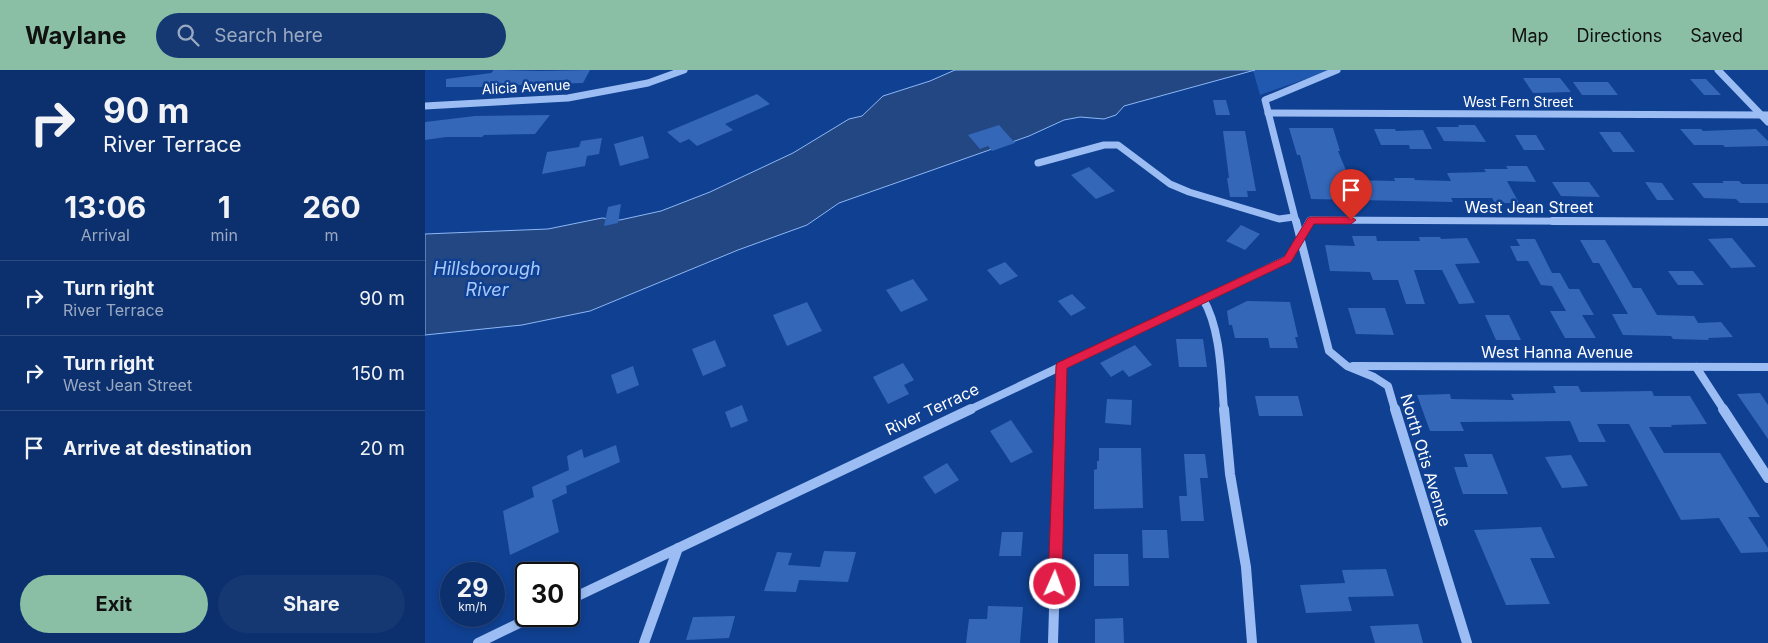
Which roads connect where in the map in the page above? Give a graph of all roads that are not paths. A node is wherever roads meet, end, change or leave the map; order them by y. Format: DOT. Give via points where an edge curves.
graph roads {
  1 [pos="684,70"];
  2 [pos="1337,70"];
  3 [pos="1717,70"];
  4 [pos="425,106"];
  5 [pos="1268,113"];
  6 [pos="1765,115"];
  7 [pos="1768,122"];
  8 [pos="1037,163"];
  9 [pos="1293,217"];
  10 [pos="1768,222"];
  11 [pos="1299,239"];
  12 [pos="1203,299"];
  13 [pos="1061,366"];
  14 [pos="1347,366"];
  15 [pos="1696,367"];
  16 [pos="1768,367"];
  17 [pos="1768,478"];
  18 [pos="679,548"];
  19 [pos="580,595"];
  20 [pos="515,625"];
  21 [pos="478,643"];
  22 [pos="644,643"];
  23 [pos="1053,643"];
  24 [pos="1252,643"];
  25 [pos="1467,643"];
  1 -- 4 [label="street, Alicia Avenue" via="648,83 568,98"];
  2 -- 5 [label="street" via="1265,100"];
  3 -- 6 [label="street"];
  5 -- 6 [label="street, West Fern Street"];
  5 -- 9 [label="street, North Otis Avenue"];
  6 -- 7 [label="street"];
  8 -- 9 [label="street" via="1104,145 1118,145 1176,187 1279,220"];
  9 -- 11 [label="street, North Otis Avenue"];
  10 -- 11 [label="street, West Jean Street" via="1311,220"];
  11 -- 12 [label="street, River Terrace" via="1288,259"];
  11 -- 14 [label="street, North Otis Avenue" via="1329,351"];
  12 -- 13 [label="street, River Terrace"];
  12 -- 24 [label="street" via="1210,311 1219,357"];
  13 -- 18 [label="street, River Terrace"];
  13 -- 23 [label="street"];
  14 -- 15 [label="street, West Hanna Avenue"];
  14 -- 25 [label="street, North Otis Avenue" via="1374,376 1388,386"];
  15 -- 16 [label="street, West Hanna Avenue"];
  15 -- 17 [label="street"];
  18 -- 19 [label="street, River Terrace"];
  18 -- 22 [label="street"];
  20 -- 21 [label="street"];
}
